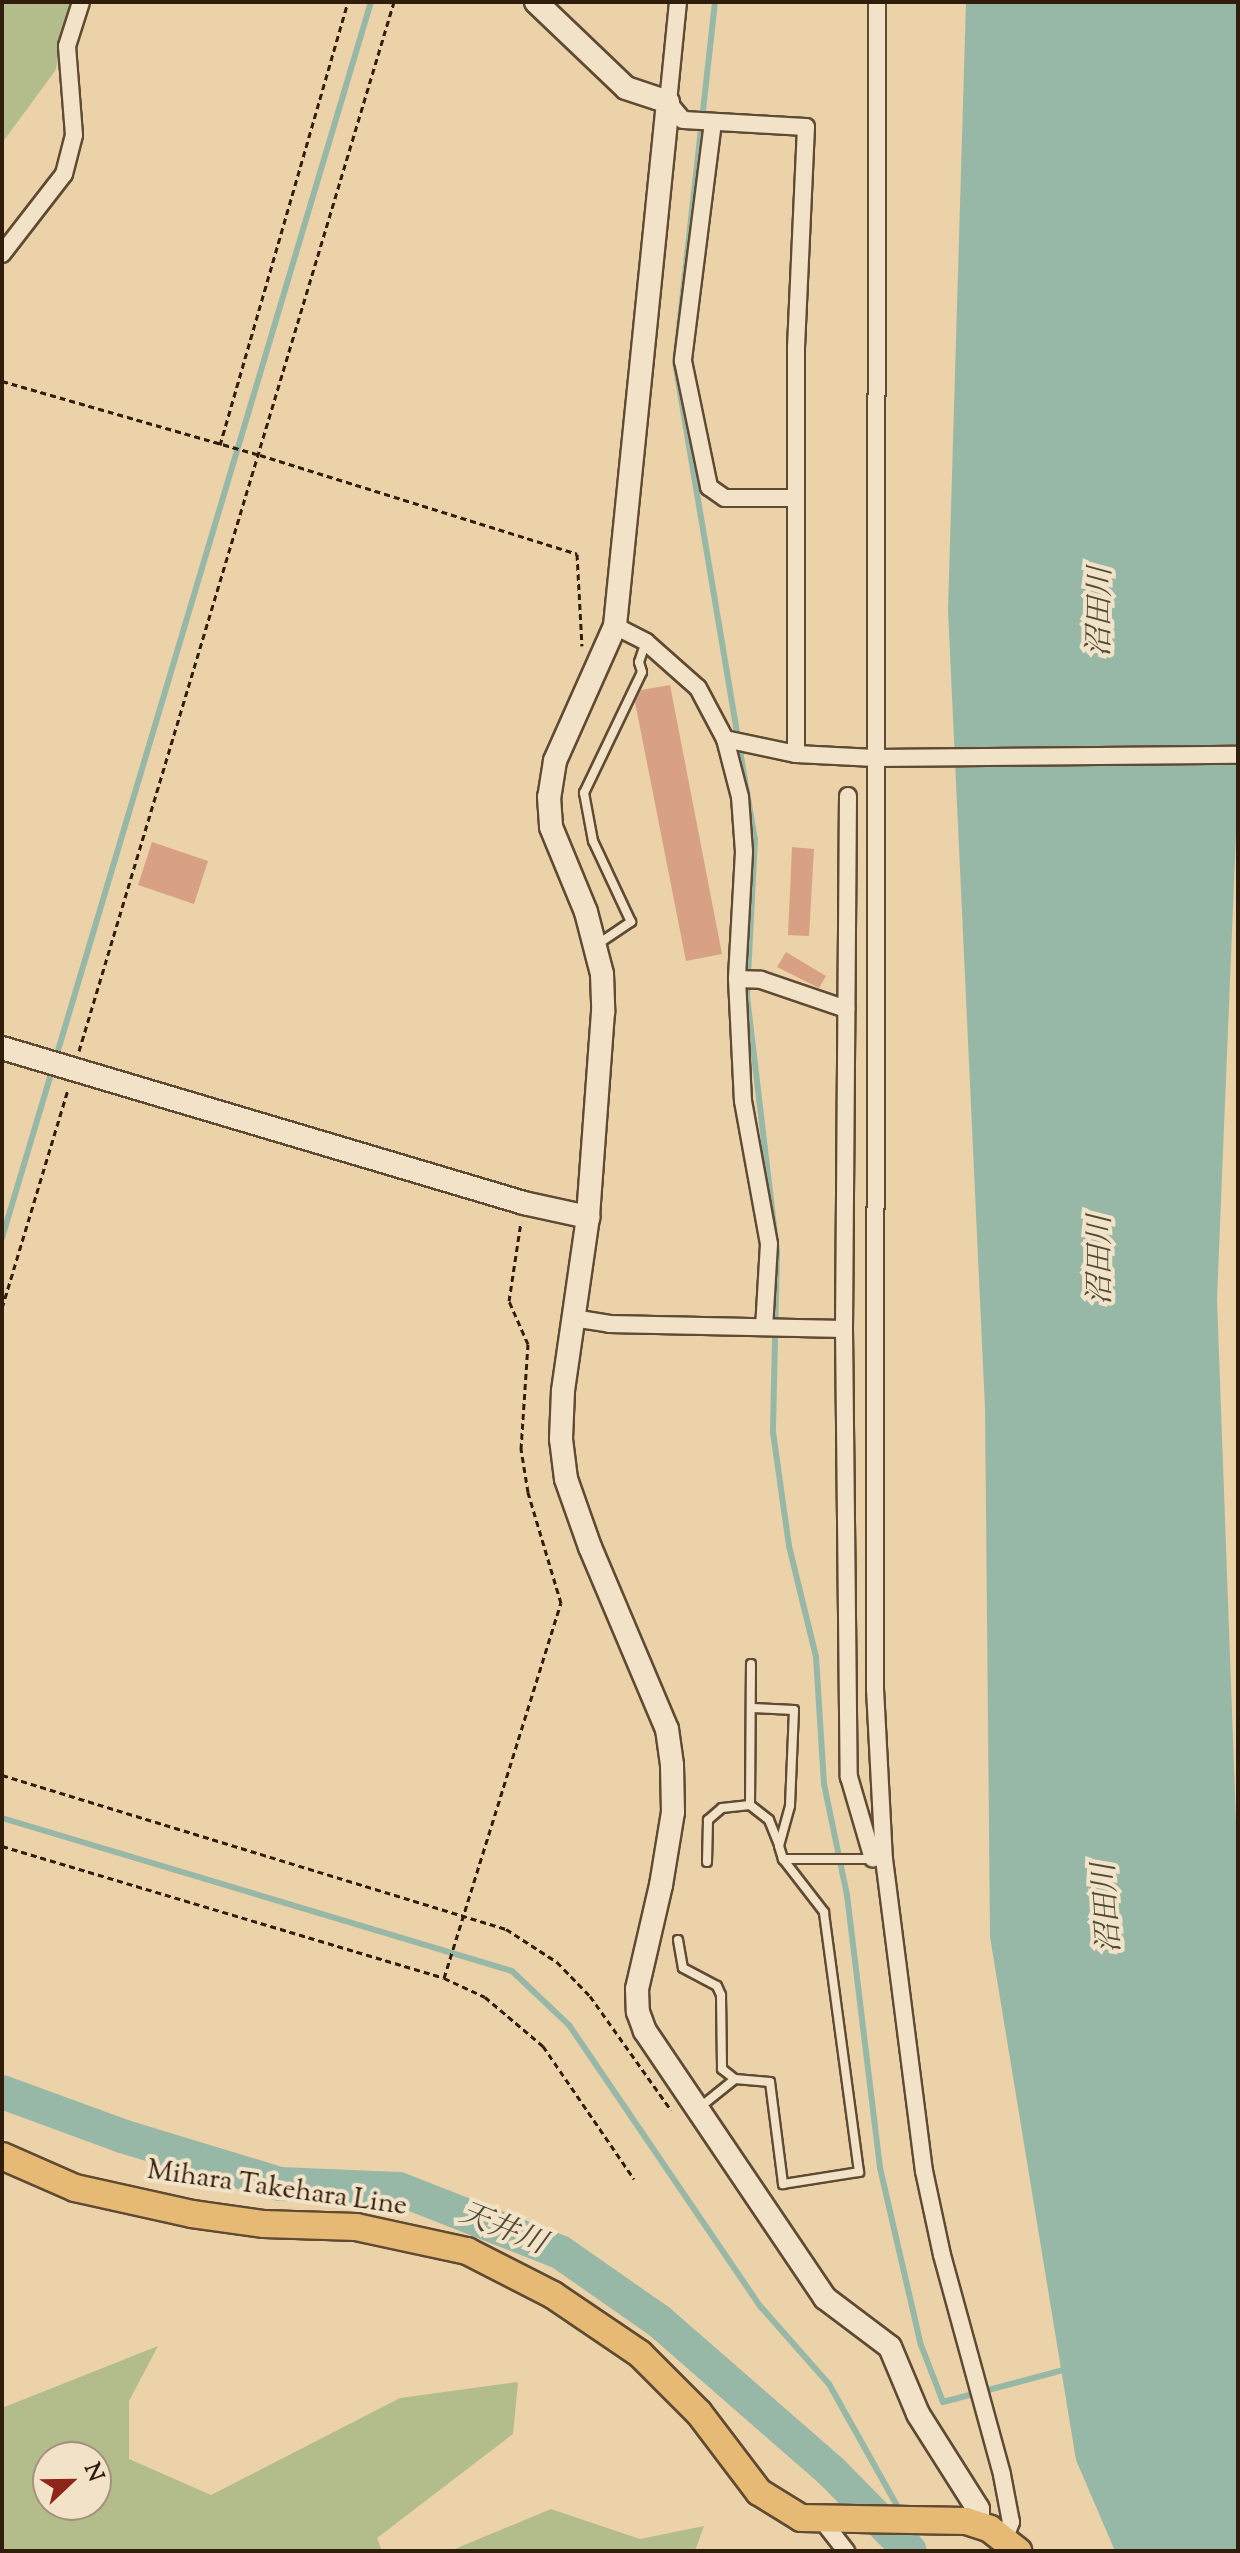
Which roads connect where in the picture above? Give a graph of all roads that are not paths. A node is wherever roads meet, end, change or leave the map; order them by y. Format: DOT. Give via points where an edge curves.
graph roads {
  1 [pos="81,2"];
  2 [pos="536,2"];
  3 [pos="678,2"];
  4 [pos="877,2"];
  5 [pos="668,102"];
  6 [pos="713,122"];
  7 [pos="2,254"];
  8 [pos="796,498"];
  9 [pos="615,626"];
  10 [pos="646,642"];
  11 [pos="725,739"];
  12 [pos="796,754"];
  13 [pos="1238,755"];
  14 [pos="881,756"];
  15 [pos="848,796"];
  16 [pos="597,944"];
  17 [pos="737,979"];
  18 [pos="846,1009"];
  19 [pos="2,1048"];
  20 [pos="588,1217"];
  21 [pos="573,1318"];
  22 [pos="764,1327"];
  23 [pos="844,1329"];
  24 [pos="751,1664"];
  25 [pos="753,1708"];
  26 [pos="750,1805"];
  27 [pos="779,1846"];
  28 [pos="783,1859"];
  29 [pos="879,1859"];
  30 [pos="707,1862"];
  31 [pos="678,1940"];
  32 [pos="735,2079"];
  33 [pos="688,2115"];
  34 [pos="2,2156"];
  35 [pos="831,2520"];
  36 [pos="972,2523"];
  37 [pos="1011,2546"];
  38 [pos="846,2551"];
  1 -- 7 [label="street" via="67,46 74,135 64,174"];
  2 -- 5 [label="street" via="626,88"];
  3 -- 5 [label="street"];
  4 -- 14 [label="street"];
  5 -- 6 [label="street" via="683,120"];
  5 -- 9 [label="street"];
  6 -- 8 [label="street" via="683,361 709,487 725,498"];
  6 -- 8 [label="street" via="806,127 796,347"];
  8 -- 12 [label="street"];
  9 -- 10 [label="street"];
  9 -- 16 [label="street" via="555,761 549,797 560,857"];
  10 -- 11 [label="street" via="698,688"];
  10 -- 16 [label="lane" via="639,662 642,672 584,793 593,841 631,922"];
  11 -- 12 [label="street"];
  11 -- 17 [label="street" via="740,797 744,852"];
  12 -- 14 [label="street"];
  13 -- 14 [label="street"];
  14 -- 29 [label="street" via="875,1689"];
  15 -- 18 [label="street"];
  16 -- 20 [label="street" via="603,1012"];
  17 -- 18 [label="street" via="761,980"];
  17 -- 22 [label="street" via="743,1101 769,1244"];
  18 -- 23 [label="street"];
  19 -- 20 [label="street" via="524,1203"];
  20 -- 21 [label="street"];
  21 -- 22 [label="street" via="609,1324"];
  21 -- 33 [label="street" via="563,1391 566,1479 667,1729 672,1765 673,1812 637,1989 638,2012"];
  22 -- 23 [label="street"];
  23 -- 29 [label="street" via="849,1777"];
  24 -- 25 [label="lane"];
  25 -- 26 [label="lane"];
  25 -- 27 [label="lane" via="794,1710 790,1806"];
  26 -- 27 [label="lane" via="769,1820"];
  26 -- 30 [label="lane" via="722,1808 708,1820"];
  27 -- 28 [label="lane"];
  28 -- 29 [label="lane"];
  28 -- 32 [label="lane" via="824,1912 859,2172 783,2184 770,2082"];
  29 -- 37 [label="street" via="924,2171 1002,2475"];
  31 -- 32 [label="lane" via="683,1968 717,1986 721,1995 722,2069"];
  32 -- 33 [label="lane"];
  33 -- 36 [label="street" via="825,2298 890,2347 918,2414 978,2509"];
  34 -- 35 [label="main road, Mihara Takehara Line" via="75,2188 192,2214 264,2224 356,2227 467,2251 553,2295 640,2354 699,2413 759,2492 801,2518"];
  35 -- 36 [label="main road, Mihara Takehara Line"];
  35 -- 38 [label="street"];
  36 -- 37 [label="main road, Mihara Takehara Line"];
}
